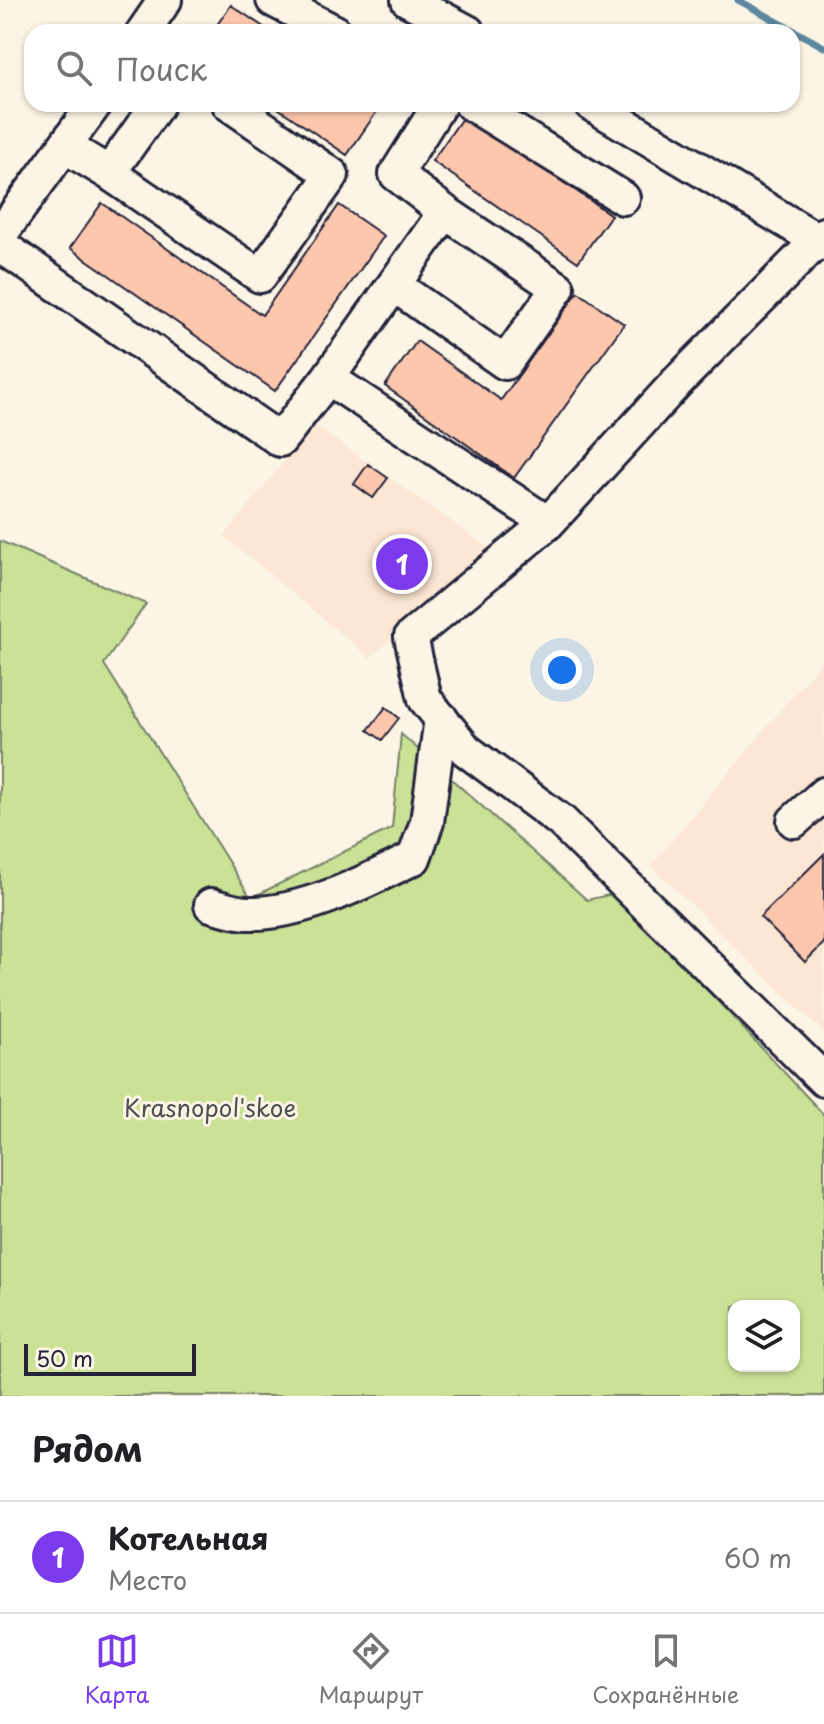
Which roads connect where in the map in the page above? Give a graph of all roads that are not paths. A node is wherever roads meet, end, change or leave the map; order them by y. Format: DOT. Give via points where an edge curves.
graph roads {
  1 [pos="165,0"];
  2 [pos="273,0"];
  3 [pos="408,0"];
  4 [pos="148,24"];
  5 [pos="320,24"];
  6 [pos="453,24"];
  7 [pos="90,112"];
  8 [pos="152,112"];
  9 [pos="241,112"];
  10 [pos="435,112"];
  11 [pos="484,112"];
  12 [pos="605,112"];
  13 [pos="66,147"];
  14 [pos="109,173"];
  15 [pos="623,198"];
  16 [pos="445,212"];
  17 [pos="0,235"];
  18 [pos="823,240"];
  19 [pos="0,245"];
  20 [pos="394,285"];
  21 [pos="328,378"];
  22 [pos="548,523"];
  23 [pos="441,718"];
  24 [pos="824,794"];
  25 [pos="794,821"];
  26 [pos="211,905"];
  27 [pos="824,1080"];
  1 -- 4 [label="street"];
  2 -- 5 [label="street"];
  3 -- 6 [label="street"];
  7 -- 13 [label="street"];
  8 -- 14 [label="street"];
  9 -- 14 [label="street" via="332,175 260,276"];
  10 -- 16 [label="street" via="396,174"];
  11 -- 15 [label="street"];
  12 -- 18 [label="street"];
  13 -- 14 [label="street"];
  13 -- 17 [label="street"];
  16 -- 20 [label="street"];
  16 -- 20 [label="street" via="558,288 505,363"];
  18 -- 22 [label="street" via="678,381"];
  19 -- 21 [label="street" via="280,440"];
  20 -- 21 [label="street"];
  21 -- 22 [label="street"];
  22 -- 23 [label="street" via="411,637 425,699"];
  23 -- 26 [label="street" via="427,822 414,858 341,893 274,911 247,914"];
  23 -- 27 [label="street" via="466,750 561,821"];
  24 -- 25 [label="street"];
}
